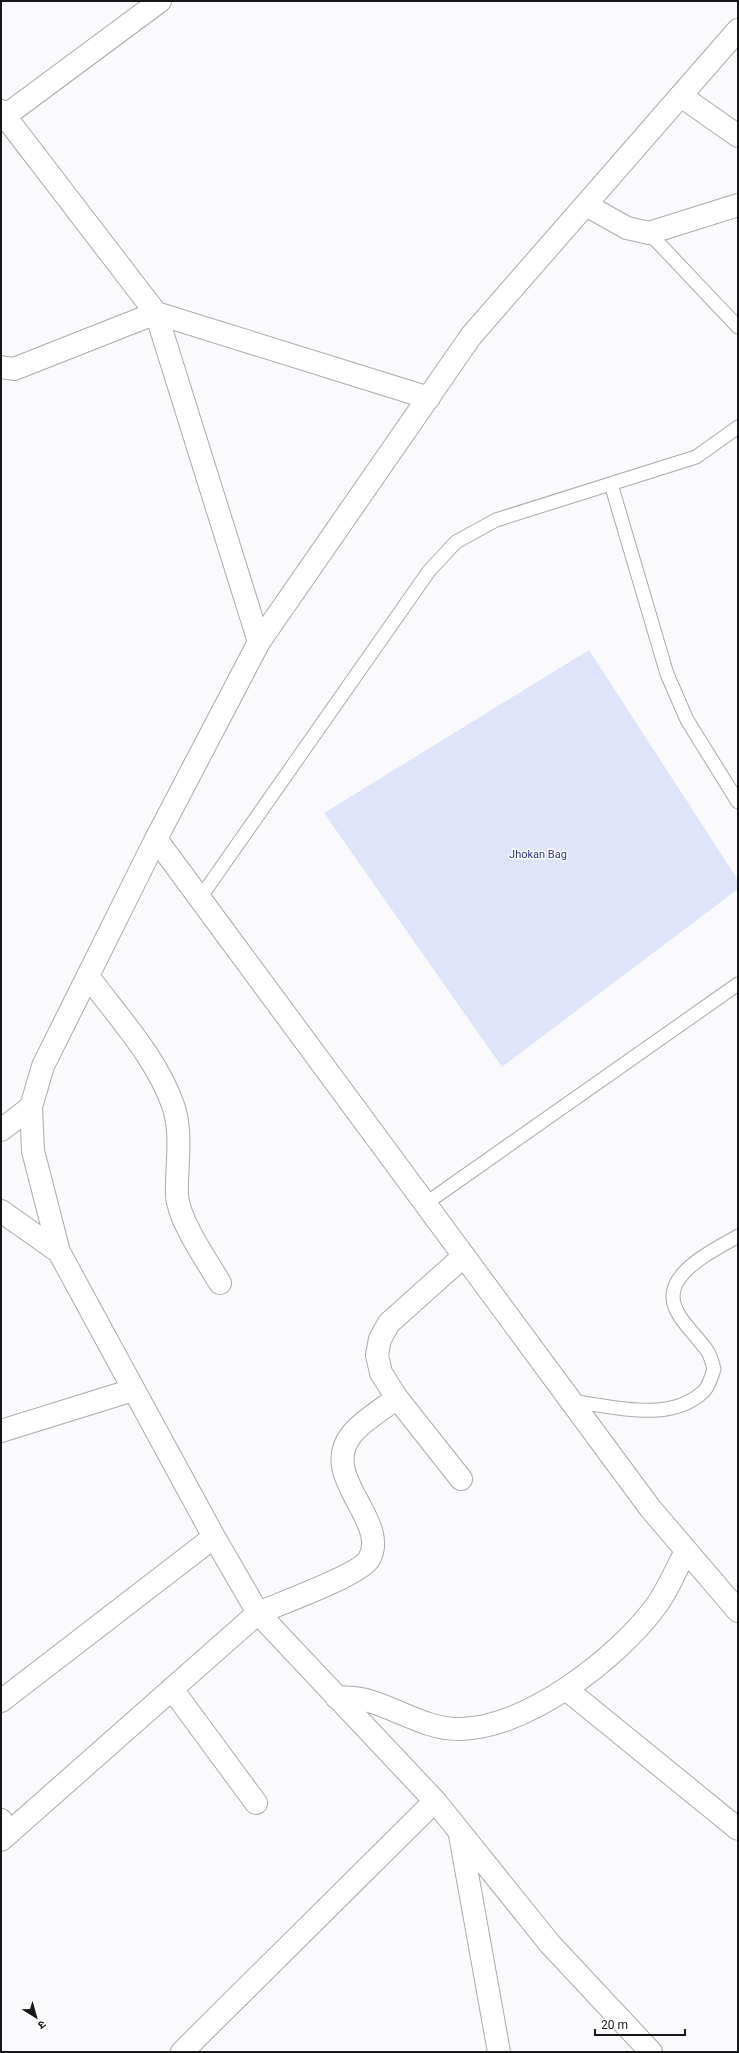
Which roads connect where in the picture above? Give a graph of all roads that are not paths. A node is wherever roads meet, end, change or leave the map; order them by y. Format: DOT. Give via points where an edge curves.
graph roads {
  1 [pos="160,1"];
  2 [pos="738,30"];
  3 [pos="681,96"];
  4 [pos="3,114"];
  5 [pos="738,136"];
  6 [pos="586,205"];
  7 [pos="738,205"];
  8 [pos="649,232"];
  9 [pos="156,313"];
  10 [pos="738,327"];
  11 [pos="1,368"];
  12 [pos="429,398"];
  13 [pos="738,427"];
  14 [pos="611,484"];
  15 [pos="259,642"];
  16 [pos="738,802"];
  17 [pos="156,839"];
  18 [pos="200,898"];
  19 [pos="88,976"];
  20 [pos="738,984"];
  21 [pos="31,1107"];
  22 [pos="3,1123"];
  23 [pos="425,1204"];
  24 [pos="4,1218"];
  25 [pos="738,1236"];
  26 [pos="59,1252"];
  27 [pos="464,1256"];
  28 [pos="220,1283"];
  29 [pos="133,1390"];
  30 [pos="396,1398"];
  31 [pos="570,1401"];
  32 [pos="1,1431"];
  33 [pos="462,1478"];
  34 [pos="214,1537"];
  35 [pos="686,1551"];
  36 [pos="738,1611"];
  37 [pos="258,1613"];
  38 [pos="172,1689"];
  39 [pos="566,1689"];
  40 [pos="336,1696"];
  41 [pos="1,1701"];
  42 [pos="435,1801"];
  43 [pos="256,1803"];
  44 [pos="738,1829"];
  45 [pos="4,1831"];
  46 [pos="459,1833"];
  47 [pos="182,2052"];
  48 [pos="499,2052"];
  49 [pos="651,2052"];
  1 -- 4 [label="street"];
  2 -- 3 [label="street"];
  3 -- 5 [label="street"];
  3 -- 6 [label="street"];
  4 -- 9 [label="street"];
  6 -- 8 [label="street" via="627,228"];
  6 -- 12 [label="street" via="471,336"];
  7 -- 8 [label="street"];
  8 -- 10 [label="lane"];
  9 -- 11 [label="street" via="14,369"];
  9 -- 12 [label="street"];
  9 -- 15 [label="street"];
  12 -- 15 [label="street"];
  13 -- 14 [label="lane" via="696,457"];
  14 -- 16 [label="lane" via="667,674 687,720"];
  14 -- 18 [label="lane" via="496,520 456,542 429,571"];
  15 -- 17 [label="street"];
  17 -- 18 [label="street"];
  17 -- 19 [label="street"];
  18 -- 23 [label="street"];
  19 -- 21 [label="street" via="43,1066"];
  19 -- 28 [label="street" via="149,1058 174,1107 178,1130 177,1198 184,1219"];
  20 -- 23 [label="lane"];
  21 -- 22 [label="street"];
  21 -- 26 [label="street" via="33,1151"];
  23 -- 27 [label="street"];
  24 -- 26 [label="street"];
  25 -- 31 [label="lane" via="692,1264 676,1281 672,1299 680,1317 708,1352 714,1369 705,1390 685,1404 654,1412"];
  26 -- 29 [label="street"];
  27 -- 30 [label="street" via="389,1323 380,1339 377,1355 381,1373"];
  27 -- 31 [label="street"];
  29 -- 32 [label="street"];
  29 -- 34 [label="street"];
  30 -- 33 [label="street"];
  30 -- 37 [label="street" via="351,1434 344,1451 343,1471 369,1526 374,1543 369,1559 354,1572"];
  31 -- 35 [label="street" via="650,1508"];
  34 -- 37 [label="street"];
  34 -- 41 [label="street"];
  35 -- 36 [label="street"];
  35 -- 39 [label="street" via="657,1605 635,1632"];
  37 -- 38 [label="street"];
  37 -- 40 [label="street"];
  38 -- 43 [label="street"];
  38 -- 45 [label="street"];
  39 -- 40 [label="street" via="533,1708 496,1723 461,1729 430,1725 368,1700"];
  39 -- 44 [label="street"];
  40 -- 42 [label="street"];
  42 -- 46 [label="street"];
  42 -- 47 [label="street"];
  46 -- 48 [label="street"];
  46 -- 49 [label="street" via="550,1944"];
}
